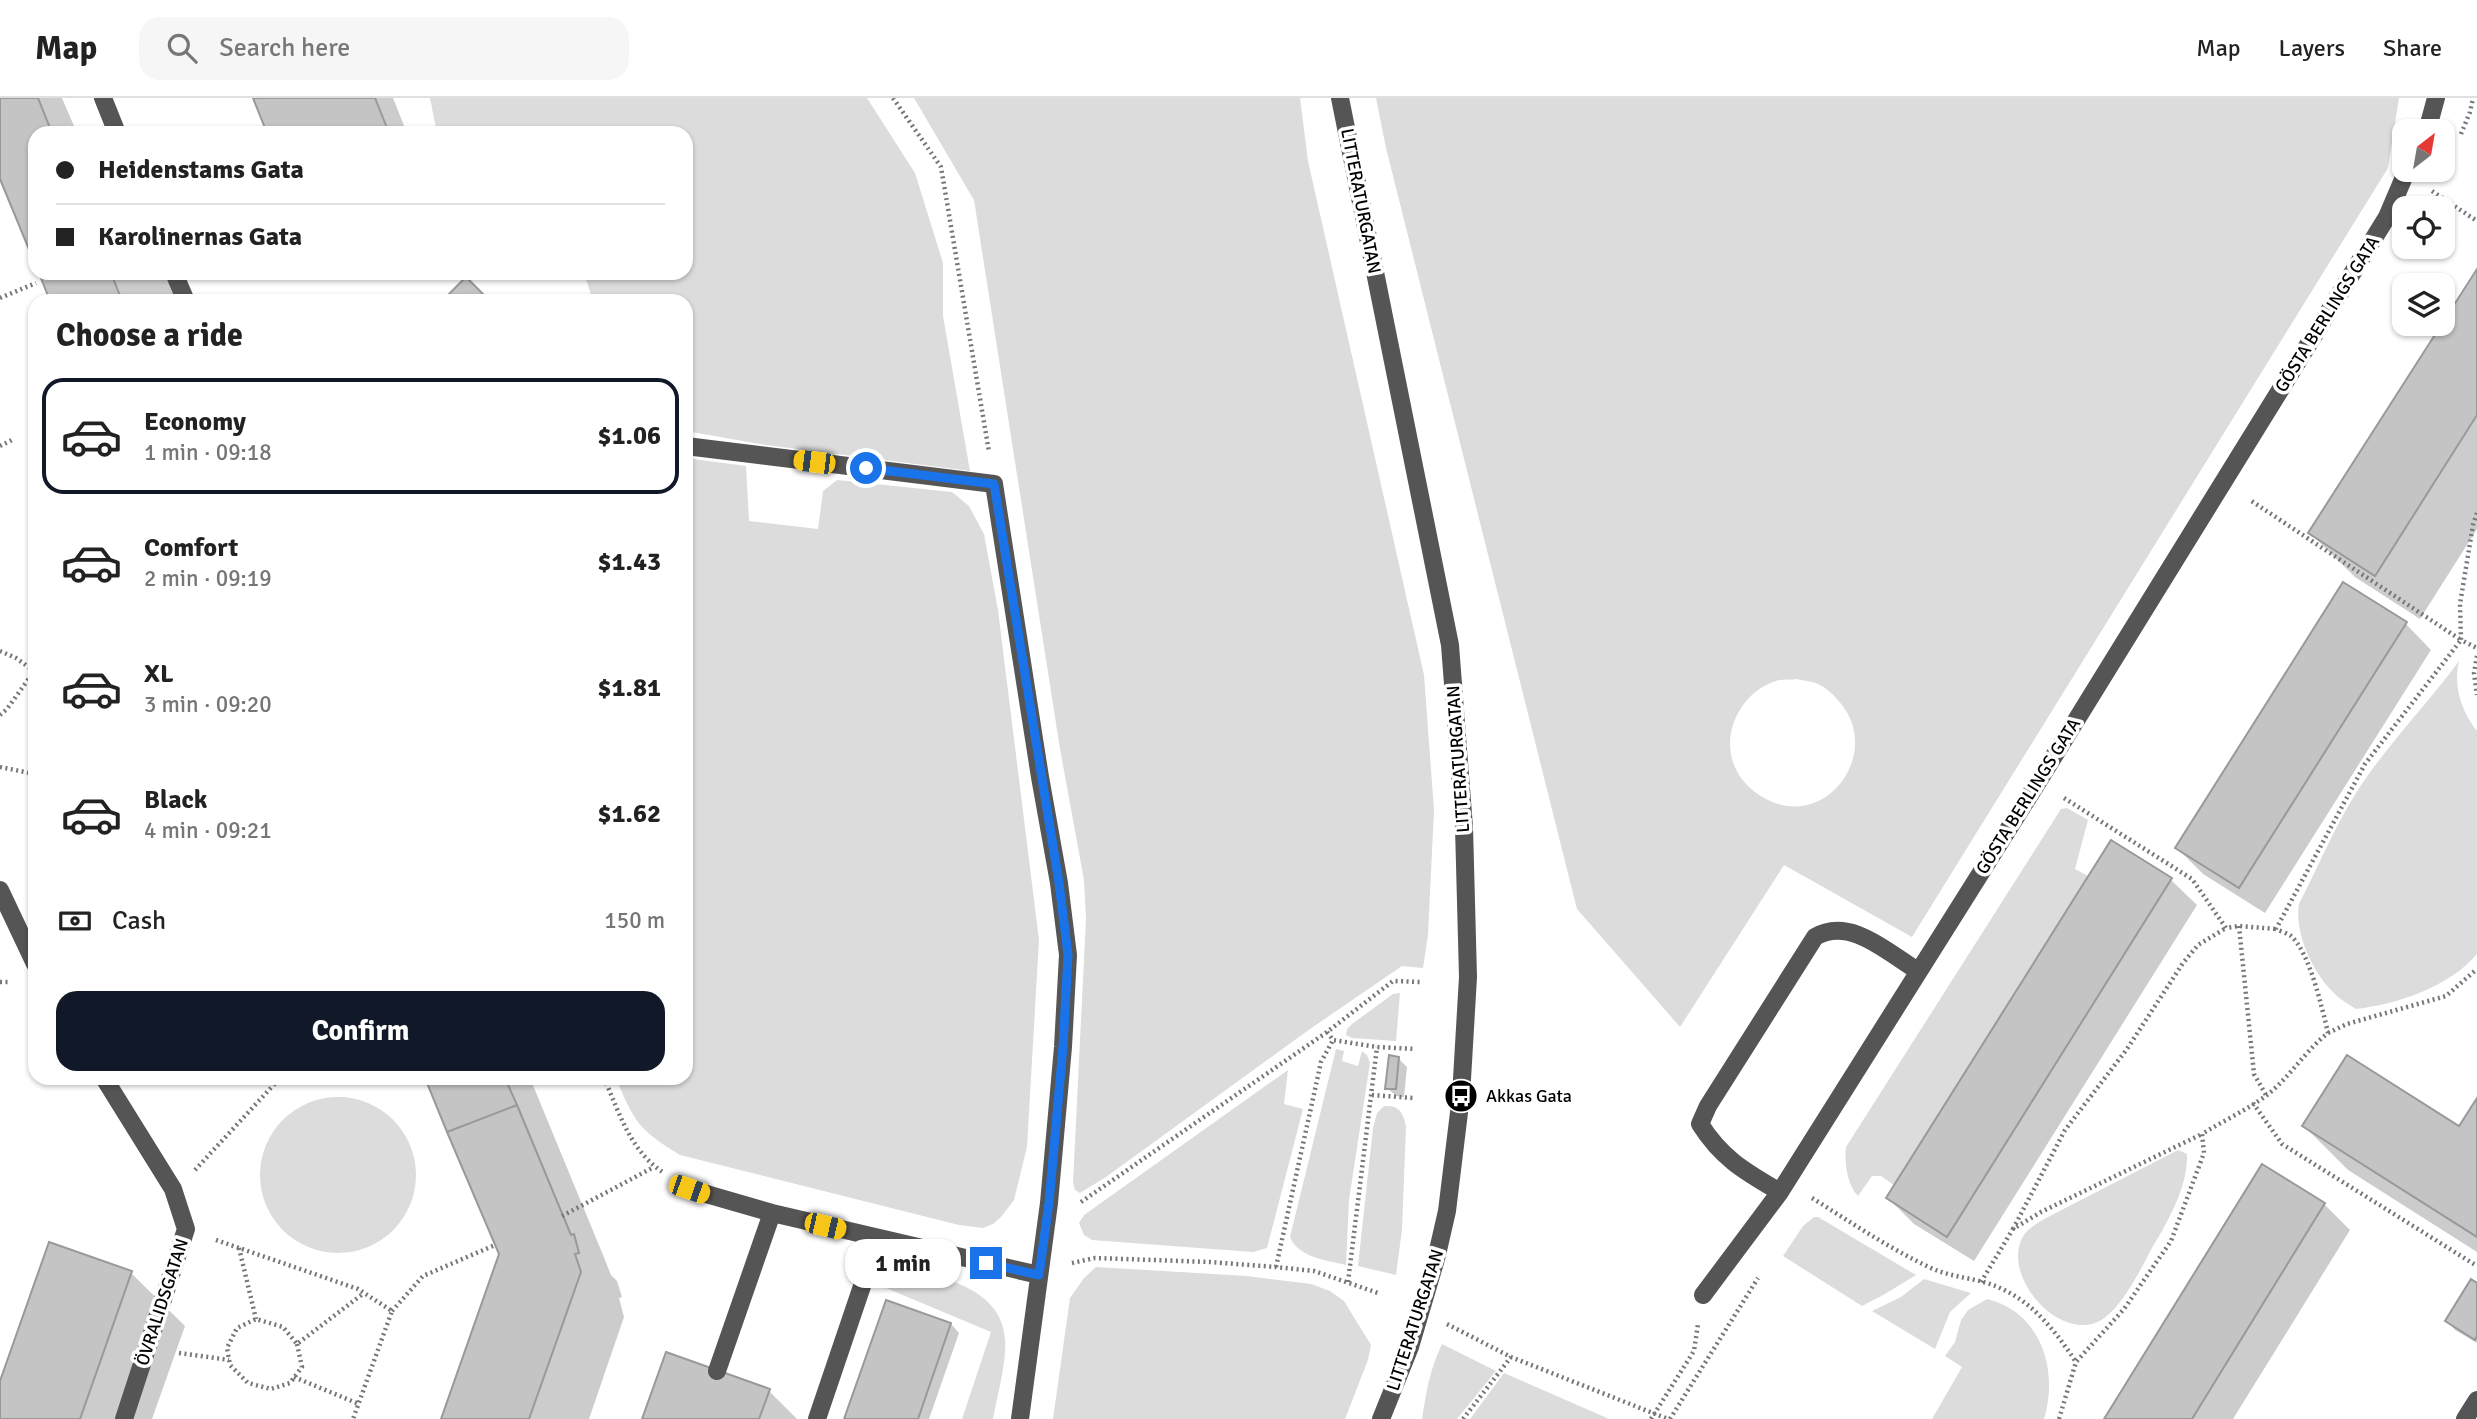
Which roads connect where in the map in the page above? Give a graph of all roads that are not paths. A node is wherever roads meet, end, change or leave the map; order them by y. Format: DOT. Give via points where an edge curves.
graph roads {
  1 [pos="103,98"];
  2 [pos="1340,98"];
  3 [pos="2436,98"];
  4 [pos="2430,119"];
  5 [pos="114,126"];
  6 [pos="2401,182"];
  7 [pos="693,447"];
  8 [pos="0,890"];
  9 [pos="28,949"];
  10 [pos="1918,971"];
  11 [pos="108,1085"];
  12 [pos="689,1189"];
  13 [pos="1780,1192"];
  14 [pos="772,1213"];
  15 [pos="878,1238"];
  16 [pos="1039,1275"];
  17 [pos="1703,1296"];
  18 [pos="717,1371"];
  19 [pos="2477,1400"];
  20 [pos="124,1419"];
  21 [pos="817,1419"];
  22 [pos="1020,1419"];
  23 [pos="1381,1419"];
  24 [pos="2465,1419"];
  1 -- 5 [label="street"];
  2 -- 23 [label="street, LITTERATURGATAN" via="1450,645 1464,827 1468,977 1461,1096 1447,1211 1410,1347"];
  3 -- 4 [label="street"];
  6 -- 10 [label="street, GÖSTA BERLINGS GATA" via="2387,217"];
  7 -- 16 [label="street" via="994,484 1068,955"];
  8 -- 9 [label="street"];
  10 -- 13 [label="street, GÖSTA BERLINGS GATA"];
  10 -- 13 [label="street" via="1856,932 1826,930 1815,937 1708,1106 1700,1124 1713,1144 1735,1165"];
  11 -- 20 [label="street, ÖVRALIDSGATAN" via="173,1189 186,1228"];
  12 -- 14 [label="street"];
  13 -- 17 [label="street, GÖSTA BERLINGS GATA"];
  14 -- 15 [label="street"];
  14 -- 18 [label="street"];
  15 -- 16 [label="street"];
  15 -- 21 [label="street"];
  16 -- 22 [label="street"];
  19 -- 24 [label="street"];
}
